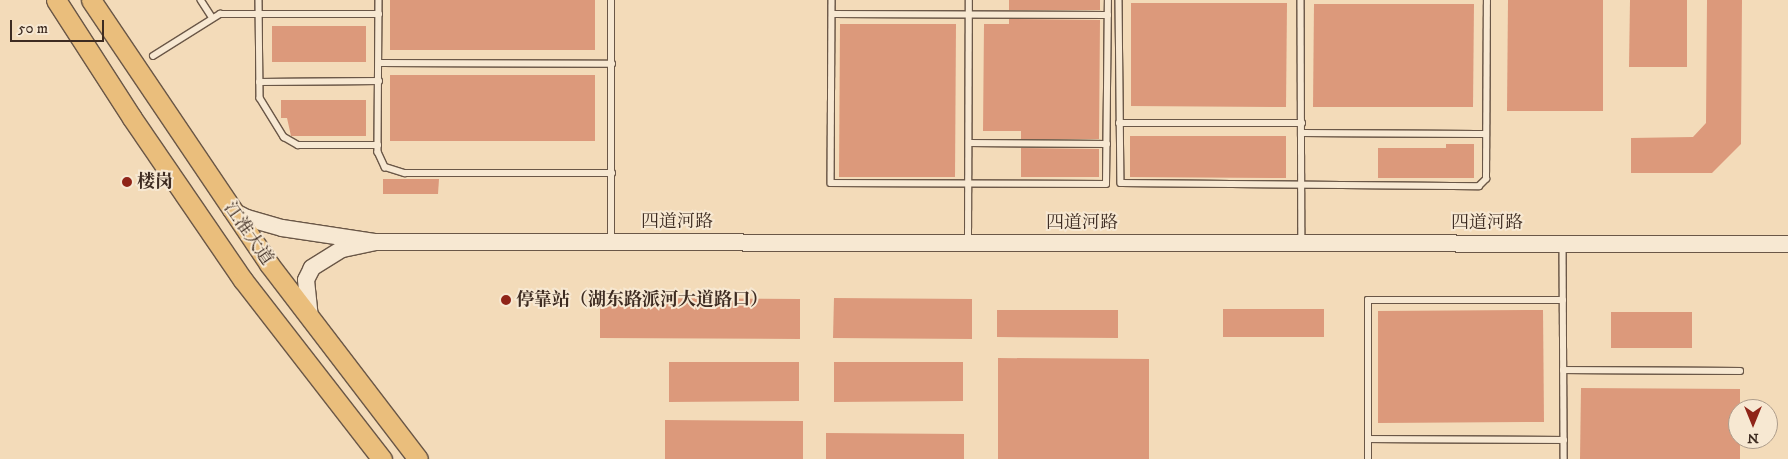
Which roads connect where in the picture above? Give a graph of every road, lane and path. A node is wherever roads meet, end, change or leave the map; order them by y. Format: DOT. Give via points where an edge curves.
graph roads {
  1 [pos="56,0"];
  2 [pos="90,0"];
  3 [pos="201,0"];
  4 [pos="259,0"];
  5 [pos="379,0"];
  6 [pos="612,0"];
  7 [pos="832,0"];
  8 [pos="969,0"];
  9 [pos="1108,0"];
  10 [pos="1119,0"];
  11 [pos="1301,0"];
  12 [pos="1487,0"];
  13 [pos="259,13"];
  14 [pos="379,14"];
  15 [pos="832,14"];
  16 [pos="969,14"];
  17 [pos="1108,15"];
  18 [pos="212,17"];
  19 [pos="153,56"];
  20 [pos="379,63"];
  21 [pos="612,64"];
  22 [pos="379,81"];
  23 [pos="259,82"];
  24 [pos="1119,123"];
  25 [pos="1302,123"];
  26 [pos="1302,133"];
  27 [pos="1486,134"];
  28 [pos="969,143"];
  29 [pos="1107,144"];
  30 [pos="378,145"];
  31 [pos="612,173"];
  32 [pos="968,184"];
  33 [pos="1302,185"];
  34 [pos="230,209"];
  35 [pos="376,242"];
  36 [pos="612,242"];
  37 [pos="968,243"];
  38 [pos="1302,243"];
  39 [pos="1563,244"];
  40 [pos="1788,244"];
  41 [pos="1563,300"];
  42 [pos="310,319"];
  43 [pos="1563,370"];
  44 [pos="1740,371"];
  45 [pos="1368,439"];
  46 [pos="1564,440"];
  47 [pos="382,459"];
  48 [pos="418,459"];
  49 [pos="1368,459"];
  50 [pos="1564,459"];
  1 -- 47 [label="main road, 江淮大道" via="243,280"];
  2 -- 34 [label="main road, 江淮大道"];
  3 -- 18 [label="lane"];
  4 -- 13 [label="lane"];
  5 -- 14 [label="lane"];
  6 -- 21 [label="lane"];
  7 -- 15 [label="lane"];
  8 -- 16 [label="lane"];
  9 -- 17 [label="lane"];
  10 -- 24 [label="lane"];
  11 -- 25 [label="lane"];
  12 -- 27 [label="lane"];
  13 -- 14 [label="lane"];
  13 -- 18 [label="lane" via="228,13"];
  13 -- 23 [label="lane"];
  14 -- 20 [label="lane"];
  15 -- 16 [label="lane"];
  15 -- 32 [label="lane" via="831,183"];
  16 -- 17 [label="lane"];
  16 -- 28 [label="lane"];
  17 -- 29 [label="lane"];
  18 -- 19 [label="lane"];
  20 -- 21 [label="lane"];
  20 -- 22 [label="lane"];
  21 -- 31 [label="lane"];
  22 -- 23 [label="lane"];
  22 -- 30 [label="lane"];
  23 -- 30 [label="lane" via="264,105 289,143"];
  24 -- 25 [label="lane"];
  24 -- 33 [label="lane" via="1121,183"];
  25 -- 26 [label="lane"];
  26 -- 27 [label="lane"];
  26 -- 33 [label="lane"];
  27 -- 33 [label="lane" via="1486,179 1479,186"];
  28 -- 29 [label="lane"];
  28 -- 32 [label="lane"];
  29 -- 32 [label="lane" via="1106,184"];
  30 -- 31 [label="lane" via="385,166 399,173"];
  31 -- 36 [label="lane"];
  32 -- 37 [label="lane"];
  33 -- 38 [label="lane"];
  34 -- 35 [label="street" via="247,218 282,228"];
  34 -- 42 [label="main road, 江淮大道"];
  35 -- 36 [label="street, 四道河路"];
  35 -- 42 [label="street" via="342,249 312,268 306,280"];
  36 -- 37 [label="street, 四道河路"];
  37 -- 38 [label="street, 四道河路"];
  38 -- 39 [label="street, 四道河路"];
  39 -- 40 [label="street, 四道河路"];
  39 -- 41 [label="lane"];
  41 -- 43 [label="lane"];
  41 -- 45 [label="lane" via="1368,300"];
  42 -- 48 [label="main road, 江淮大道"];
  43 -- 44 [label="lane"];
  43 -- 46 [label="lane"];
  45 -- 46 [label="lane"];
  45 -- 49 [label="lane"];
  46 -- 50 [label="lane"];
}
